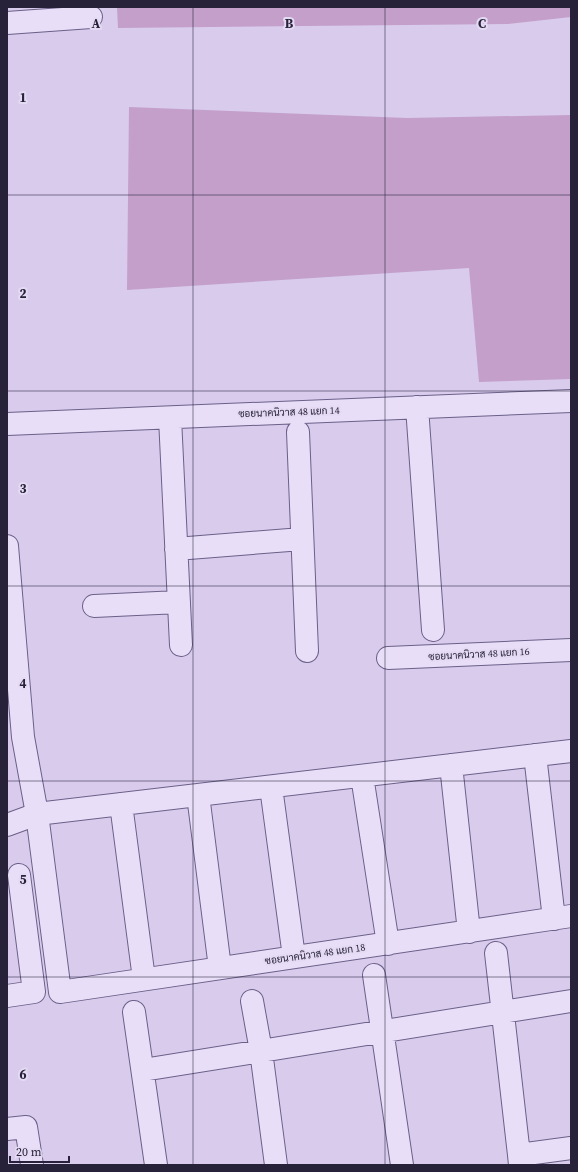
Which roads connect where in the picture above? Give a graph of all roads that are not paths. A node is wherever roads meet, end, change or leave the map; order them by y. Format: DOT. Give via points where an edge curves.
graph roads {
  1 [pos="91,17"];
  2 [pos="7,22"];
  3 [pos="571,400"];
  4 [pos="417,407"];
  5 [pos="170,418"];
  6 [pos="7,424"];
  7 [pos="298,432"];
  8 [pos="302,539"];
  9 [pos="7,546"];
  10 [pos="176,549"];
  11 [pos="179,602"];
  12 [pos="94,606"];
  13 [pos="432,630"];
  14 [pos="181,645"];
  15 [pos="571,650"];
  16 [pos="307,651"];
  17 [pos="388,658"];
  18 [pos="15,738"];
  19 [pos="571,751"];
  20 [pos="535,755"];
  21 [pos="451,765"];
  22 [pos="362,776"];
  23 [pos="271,786"];
  24 [pos="198,795"];
  25 [pos="121,804"];
  26 [pos="37,814"];
  27 [pos="7,825"];
  28 [pos="18,875"];
  29 [pos="562,918"];
  30 [pos="469,932"];
  31 [pos="388,944"];
  32 [pos="496,953"];
  33 [pos="294,957"];
  34 [pos="220,968"];
  35 [pos="374,975"];
  36 [pos="144,980"];
  37 [pos="7,996"];
  38 [pos="252,1001"];
  39 [pos="571,1001"];
  40 [pos="134,1012"];
  41 [pos="504,1012"];
  42 [pos="383,1031"];
  43 [pos="261,1051"];
  44 [pos="143,1070"];
  45 [pos="7,1129"];
  46 [pos="571,1148"];
  47 [pos="520,1160"];
  48 [pos="32,1165"];
  49 [pos="156,1165"];
  50 [pos="276,1165"];
  51 [pos="402,1165"];
  1 -- 2 [label="street"];
  3 -- 4 [label="street, ซอยนาคนิวาส 48 แยก 14"];
  4 -- 5 [label="street, ซอยนาคนิวาส 48 แยก 14"];
  4 -- 13 [label="street"];
  5 -- 6 [label="street, ซอยนาคนิวาส 48 แยก 14"];
  5 -- 10 [label="street"];
  7 -- 8 [label="street"];
  8 -- 10 [label="street"];
  8 -- 16 [label="street"];
  9 -- 18 [label="street"];
  10 -- 11 [label="street"];
  11 -- 12 [label="street"];
  11 -- 14 [label="street"];
  15 -- 17 [label="street, ซอยนาคนิวาส 48 แยก 16"];
  18 -- 26 [label="street"];
  19 -- 20 [label="street"];
  20 -- 21 [label="street"];
  20 -- 29 [label="street"];
  21 -- 22 [label="street"];
  21 -- 30 [label="street"];
  22 -- 23 [label="street"];
  22 -- 31 [label="street"];
  23 -- 24 [label="street"];
  23 -- 33 [label="street"];
  24 -- 25 [label="street"];
  24 -- 34 [label="street"];
  25 -- 26 [label="street"];
  25 -- 36 [label="street"];
  26 -- 27 [label="street"];
  26 -- 36 [label="street, ซอยนาคนิวาส 48 แยก 18" via="60,992"];
  28 -- 37 [label="street" via="34,992"];
  29 -- 30 [label="street, ซอยนาคนิวาส 48 แยก 18"];
  30 -- 31 [label="street, ซอยนาคนิวาส 48 แยก 18"];
  31 -- 33 [label="street, ซอยนาคนิวาส 48 แยก 18"];
  32 -- 41 [label="street"];
  33 -- 34 [label="street, ซอยนาคนิวาส 48 แยก 18"];
  34 -- 36 [label="street, ซอยนาคนิวาส 48 แยก 18"];
  35 -- 42 [label="street"];
  38 -- 43 [label="street"];
  39 -- 41 [label="street"];
  40 -- 44 [label="street"];
  41 -- 42 [label="street"];
  41 -- 47 [label="street"];
  42 -- 43 [label="street"];
  42 -- 51 [label="street"];
  43 -- 44 [label="street"];
  43 -- 50 [label="street"];
  44 -- 49 [label="street"];
  45 -- 48 [label="street" via="26,1127"];
  46 -- 47 [label="street"];
}
